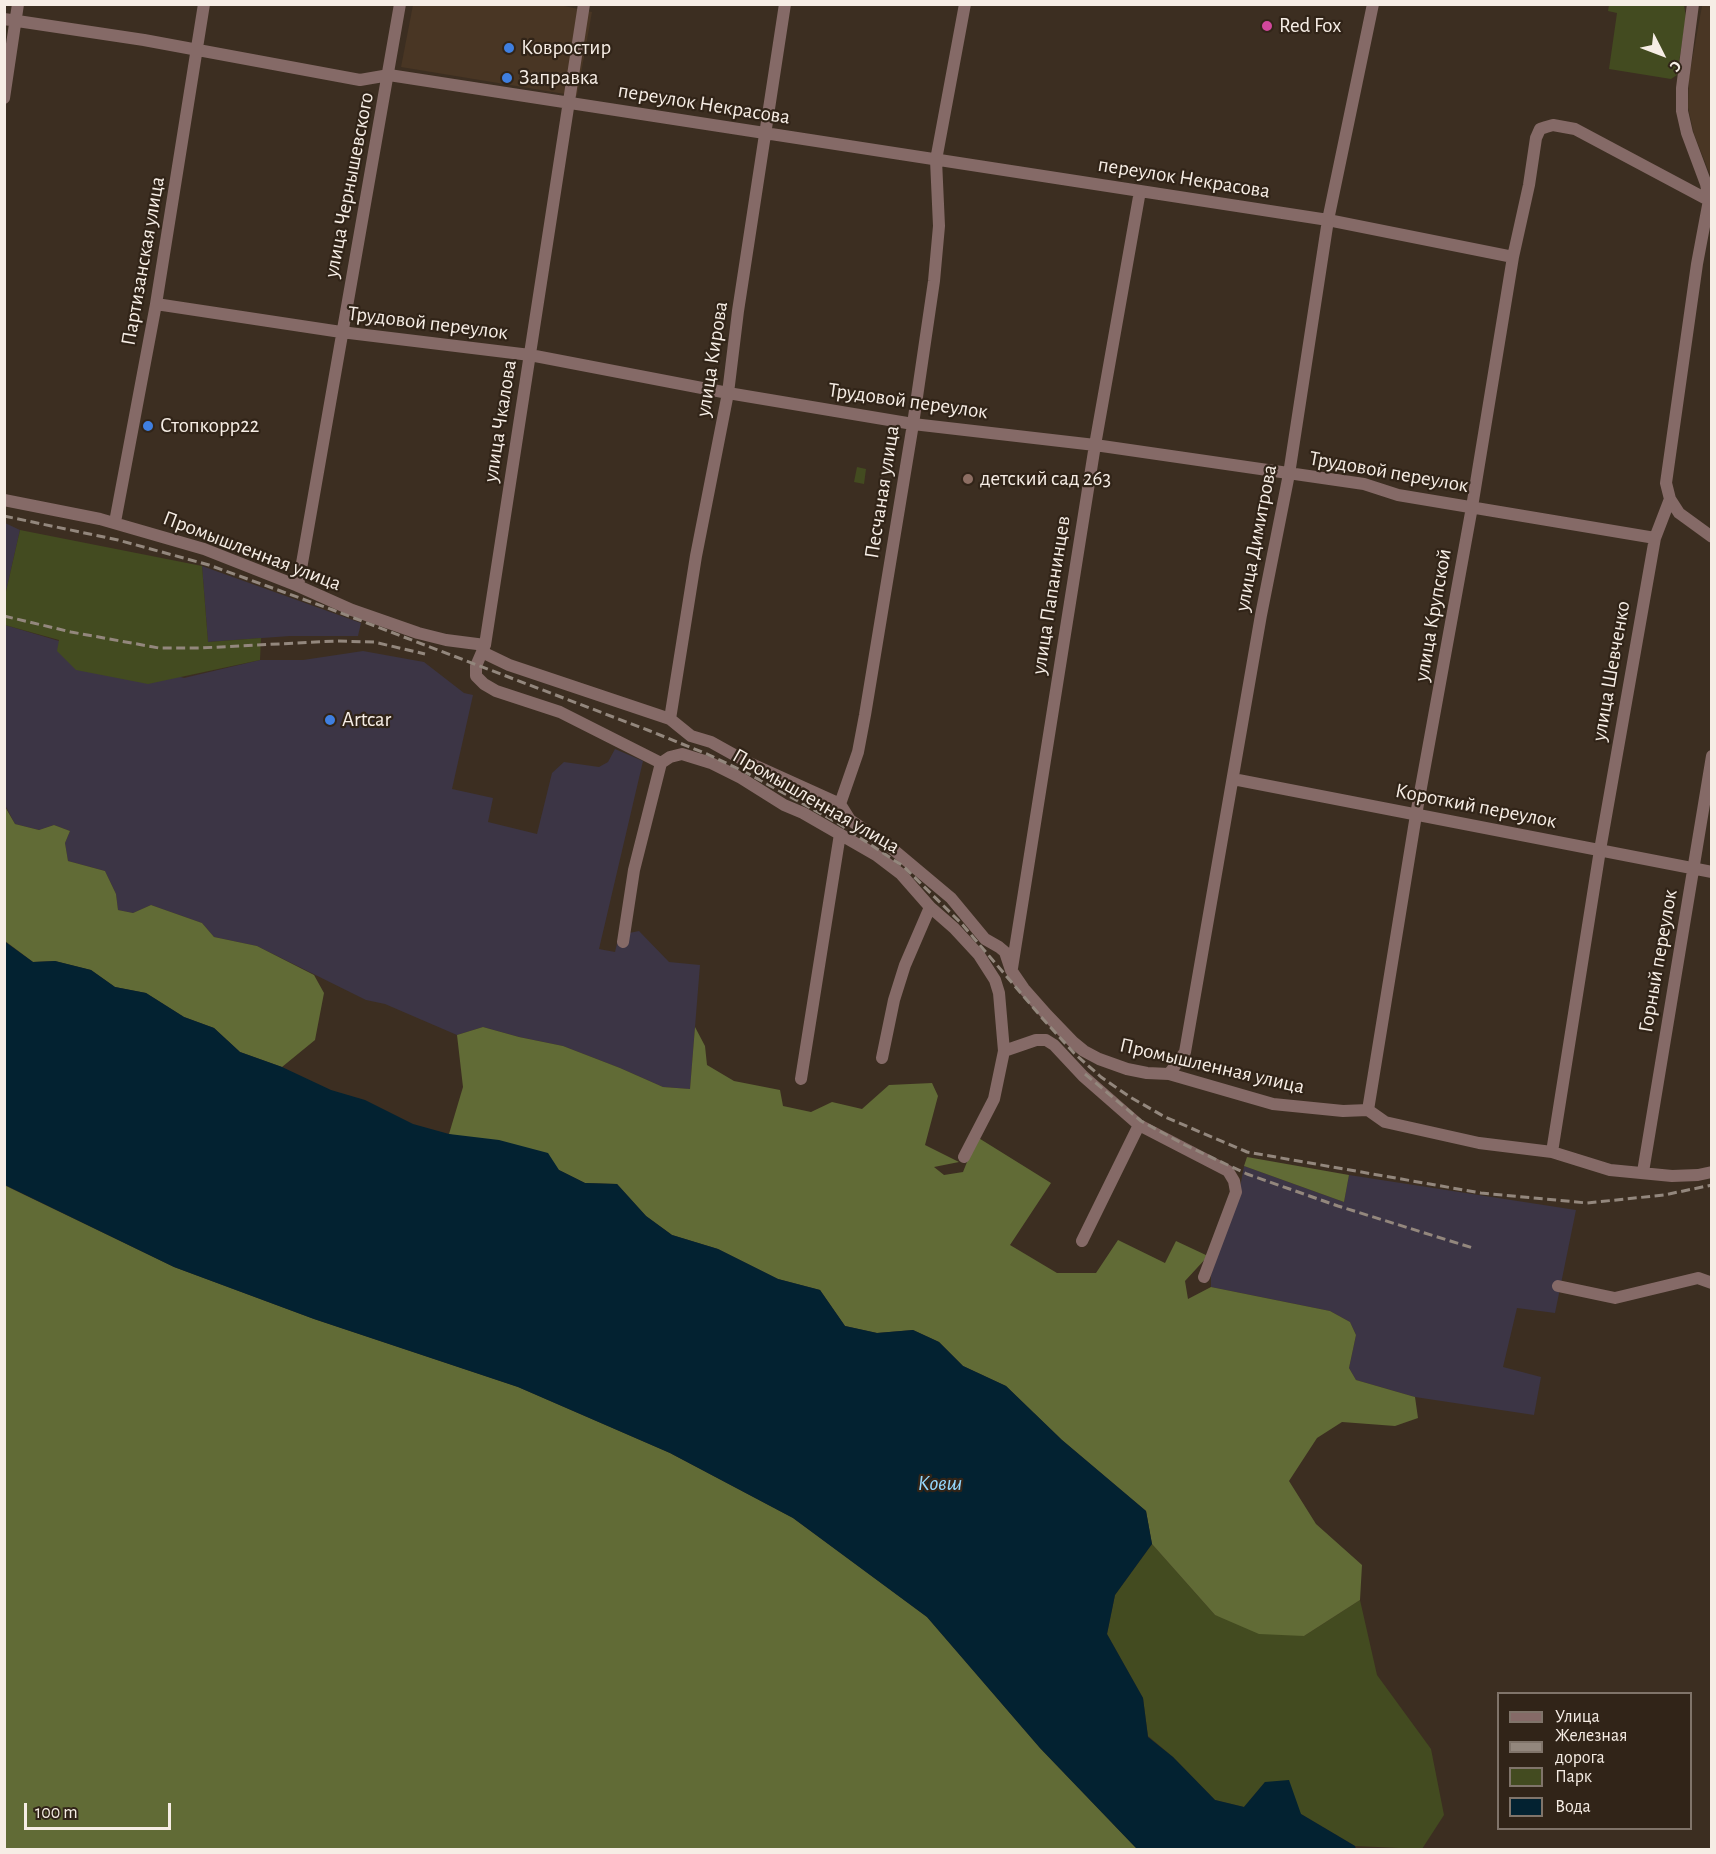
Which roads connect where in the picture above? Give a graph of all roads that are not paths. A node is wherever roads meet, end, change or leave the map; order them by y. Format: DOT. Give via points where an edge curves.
graph roads {
  1 [pos="18,4"];
  2 [pos="204,4"];
  3 [pos="400,4"];
  4 [pos="584,4"];
  5 [pos="785,4"];
  6 [pos="965,4"];
  7 [pos="1373,4"];
  8 [pos="1693,4"];
  9 [pos="10,20"];
  10 [pos="198,50"];
  11 [pos="389,75"];
  12 [pos="4,98"];
  13 [pos="569,103"];
  14 [pos="765,133"];
  15 [pos="936,160"];
  16 [pos="1140,191"];
  17 [pos="1710,201"];
  18 [pos="1328,220"];
  19 [pos="1513,256"];
  20 [pos="156,304"];
  21 [pos="341,332"];
  22 [pos="530,355"];
  23 [pos="728,393"];
  24 [pos="913,424"];
  25 [pos="1095,445"];
  26 [pos="1289,474"];
  27 [pos="1670,498"];
  28 [pos="4,500"];
  29 [pos="1472,507"];
  30 [pos="115,522"];
  31 [pos="1712,537"];
  32 [pos="1654,538"];
  33 [pos="298,586"];
  34 [pos="483,648"];
  35 [pos="670,719"];
  36 [pos="1712,756"];
  37 [pos="661,763"];
  38 [pos="1233,779"];
  39 [pos="840,804"];
  40 [pos="1416,815"];
  41 [pos="840,834"];
  42 [pos="1600,850"];
  43 [pos="1694,869"];
  44 [pos="1712,872"];
  45 [pos="930,907"];
  46 [pos="623,942"];
  47 [pos="1011,970"];
  48 [pos="1004,1051"];
  49 [pos="882,1058"];
  50 [pos="1169,1074"];
  51 [pos="801,1079"];
  52 [pos="1368,1110"];
  53 [pos="1139,1125"];
  54 [pos="1552,1152"];
  55 [pos="964,1157"];
  56 [pos="1643,1172"];
  57 [pos="1712,1172"];
  58 [pos="1082,1241"];
  59 [pos="1204,1277"];
  60 [pos="1712,1282"];
  61 [pos="1558,1286"];
  1 -- 9 [label="street"];
  2 -- 10 [label="street, Партизанская улица"];
  3 -- 11 [label="street, улица Чернышевского"];
  4 -- 13 [label="street, улица Чкалова"];
  5 -- 14 [label="street, улица Кирова"];
  6 -- 15 [label="street, Песчаная улица"];
  7 -- 18 [label="street, улица Димитрова"];
  8 -- 17 [label="street" via="1682,111"];
  9 -- 10 [label="street, переулок Некрасова"];
  9 -- 12 [label="street"];
  10 -- 11 [label="street, переулок Некрасова" via="360,80"];
  10 -- 20 [label="street, Партизанская улица"];
  11 -- 13 [label="street, переулок Некрасова"];
  11 -- 21 [label="street, улица Чернышевского"];
  13 -- 14 [label="street, переулок Некрасова"];
  13 -- 22 [label="street, улица Чкалова"];
  14 -- 15 [label="street, переулок Некрасова"];
  14 -- 23 [label="street, улица Кирова"];
  15 -- 16 [label="street, переулок Некрасова"];
  15 -- 24 [label="street, Песчаная улица" via="939,226"];
  16 -- 18 [label="street, переулок Некрасова"];
  16 -- 25 [label="street, улица Папанинцев"];
  17 -- 19 [label="street, улица Крупской" via="1575,129 1553,125 1540,129 1536,138"];
  17 -- 27 [label="street, улица Шевченко" via="1667,462"];
  18 -- 19 [label="street, переулок Некрасова"];
  18 -- 26 [label="street, улица Димитрова"];
  19 -- 29 [label="street, улица Крупской"];
  20 -- 21 [label="street, Трудовой переулок"];
  20 -- 30 [label="street, Партизанская улица"];
  21 -- 22 [label="street, Трудовой переулок"];
  21 -- 33 [label="street, улица Чернышевского"];
  22 -- 23 [label="street, Трудовой переулок"];
  22 -- 34 [label="street, улица Чкалова"];
  23 -- 24 [label="street, Трудовой переулок"];
  23 -- 35 [label="street, улица Кирова"];
  24 -- 25 [label="street, Трудовой переулок"];
  24 -- 39 [label="street, Песчаная улица" via="858,752"];
  25 -- 26 [label="street, Трудовой переулок"];
  25 -- 47 [label="street, улица Папанинцев"];
  26 -- 29 [label="street, Трудовой переулок" via="1364,484 1398,495"];
  26 -- 38 [label="street, улица Димитрова"];
  27 -- 31 [label="street" via="1680,513"];
  27 -- 32 [label="street, улица Шевченко"];
  28 -- 30 [label="street, Промышленная улица"];
  29 -- 32 [label="street, Трудовой переулок"];
  29 -- 40 [label="street, улица Крупской"];
  30 -- 33 [label="street, Промышленная улица" via="204,549"];
  32 -- 42 [label="street, улица Шевченко"];
  33 -- 34 [label="street, Промышленная улица" via="418,633"];
  34 -- 35 [label="street, Промышленная улица" via="509,665"];
  34 -- 37 [label="street, улица Чкалова" via="476,676 496,692 560,712"];
  35 -- 39 [label="street, Промышленная улица" via="691,736 711,741 747,762"];
  36 -- 43 [label="street, Горный переулок"];
  37 -- 41 [label="street, Промышленная улица" via="682,754 711,763"];
  37 -- 46 [label="street" via="634,870"];
  38 -- 40 [label="street, Короткий переулок"];
  38 -- 50 [label="street, улица Димитрова" via="1185,1052"];
  39 -- 47 [label="street, Промышленная улица" via="850,820 889,846 951,898 985,939 1005,952"];
  40 -- 42 [label="street, Короткий переулок"];
  40 -- 52 [label="street, улица Крупской"];
  41 -- 45 [label="street, Промышленная улица" via="901,874"];
  41 -- 51 [label="street"];
  42 -- 43 [label="street, Короткий переулок"];
  42 -- 54 [label="street, улица Шевченко"];
  43 -- 44 [label="street, Короткий переулок"];
  43 -- 56 [label="street, Горный переулок"];
  45 -- 48 [label="street, Промышленная улица" via="979,955 995,980"];
  45 -- 49 [label="street" via="905,965"];
  47 -- 50 [label="street, Промышленная улица" via="1047,1015 1084,1051 1127,1070"];
  48 -- 53 [label="street" via="1046,1040"];
  48 -- 55 [label="street, Промышленная улица" via="994,1099"];
  50 -- 52 [label="street, Промышленная улица" via="1273,1104"];
  52 -- 54 [label="street, Промышленная улица" via="1385,1122 1440,1135"];
  53 -- 58 [label="street"];
  53 -- 59 [label="street" via="1228,1171 1234,1181 1236,1192"];
  54 -- 56 [label="street, Промышленная улица" via="1610,1170"];
  56 -- 57 [label="street, Промышленная улица" via="1672,1176"];
  60 -- 61 [label="street" via="1698,1278 1615,1298"];
}
